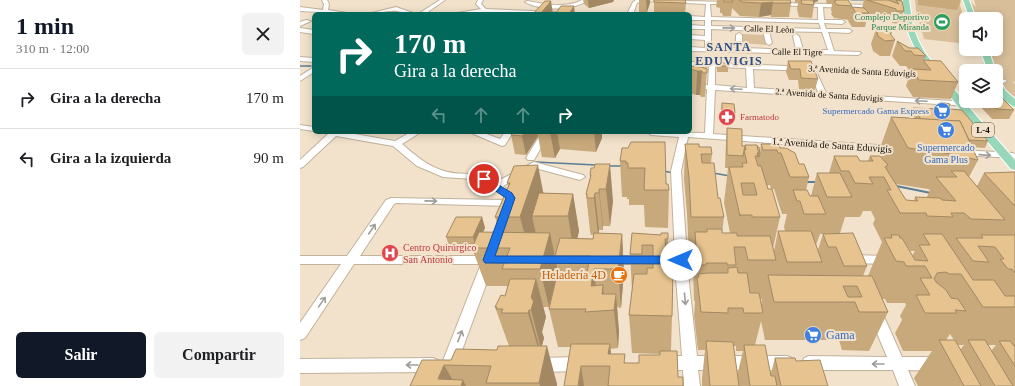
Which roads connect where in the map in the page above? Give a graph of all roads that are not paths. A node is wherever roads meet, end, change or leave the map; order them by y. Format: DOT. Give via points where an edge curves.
graph roads {
  1 [pos="324,0"];
  2 [pos="443,0"];
  3 [pos="482,0"];
  4 [pos="534,0"];
  5 [pos="586,0"];
  6 [pos="642,0"];
  7 [pos="906,0"];
  8 [pos="913,0"];
  9 [pos="961,0"];
  10 [pos="966,0"];
  11 [pos="971,0"];
  12 [pos="728,1"];
  13 [pos="527,2"];
  14 [pos="708,2"];
  15 [pos="735,3"];
  16 [pos="774,4"];
  17 [pos="820,5"];
  18 [pos="879,8"];
  19 [pos="907,9"];
  20 [pos="300,10"];
  21 [pos="485,10"];
  22 [pos="325,11"];
  23 [pos="334,12"];
  24 [pos="379,12"];
  25 [pos="407,12"];
  26 [pos="424,12"];
  27 [pos="470,12"];
  28 [pos="504,12"];
  29 [pos="514,12"];
  30 [pos="631,12"];
  31 [pos="967,12"];
  32 [pos="969,12"];
  33 [pos="975,12"];
  34 [pos="692,18"];
  35 [pos="709,18"];
  36 [pos="821,21"];
  37 [pos="308,22"];
  38 [pos="842,22"];
  39 [pos="300,24"];
  40 [pos="692,27"];
  41 [pos="709,27"];
  42 [pos="766,29"];
  43 [pos="300,30"];
  44 [pos="824,30"];
  45 [pos="849,31"];
  46 [pos="312,32"];
  47 [pos="739,35"];
  48 [pos="796,36"];
  49 [pos="692,37"];
  50 [pos="708,38"];
  51 [pos="769,44"];
  52 [pos="692,49"];
  53 [pos="708,49"];
  54 [pos="739,50"];
  55 [pos="800,52"];
  56 [pos="832,53"];
  57 [pos="858,53"];
  58 [pos="300,59"];
  59 [pos="312,60"];
  60 [pos="692,64"];
  61 [pos="712,65"];
  62 [pos="749,66"];
  63 [pos="812,69"];
  64 [pos="312,70"];
  65 [pos="938,75"];
  66 [pos="300,79"];
  67 [pos="692,86"];
  68 [pos="712,87"];
  69 [pos="751,90"];
  70 [pos="1003,93"];
  71 [pos="959,94"];
  72 [pos="822,95"];
  73 [pos="959,96"];
  74 [pos="959,102"];
  75 [pos="1003,102"];
  76 [pos="1015,104"];
  77 [pos="970,108"];
  78 [pos="1015,114"];
  79 [pos="300,127"];
  80 [pos="312,129"];
  81 [pos="330,134"];
  82 [pos="343,134"];
  83 [pos="414,134"];
  84 [pos="478,134"];
  85 [pos="508,134"];
  86 [pos="545,134"];
  87 [pos="684,134"];
  88 [pos="709,136"];
  89 [pos="396,144"];
  90 [pos="906,150"];
  91 [pos="952,153"];
  92 [pos="531,158"];
  93 [pos="1012,160"];
  94 [pos="300,165"];
  95 [pos="580,177"];
  96 [pos="496,186"];
  97 [pos="510,203"];
  98 [pos="505,216"];
  99 [pos="352,259"];
  100 [pos="300,260"];
  101 [pos="598,260"];
  102 [pos="681,260"];
  103 [pos="719,260"];
  104 [pos="837,260"];
  105 [pos="852,260"];
  106 [pos="896,260"];
  107 [pos="858,273"];
  108 [pos="870,301"];
  109 [pos="300,334"];
  110 [pos="650,363"];
  111 [pos="691,363"];
  112 [pos="595,364"];
  113 [pos="897,364"];
  114 [pos="951,364"];
  115 [pos="524,365"];
  116 [pos="300,366"];
  117 [pos="456,366"];
  118 [pos="441,386"];
  119 [pos="692,386"];
  120 [pos="907,386"];
  1 -- 22 [label="street" via="327,4"];
  2 -- 26 [label="street"];
  3 -- 21 [label="street" via="478,4"];
  4 -- 13 [label="street"];
  5 -- 13 [label="street" via="563,7"];
  6 -- 14 [label="street"];
  6 -- 30 [label="street" via="635,2"];
  7 -- 19 [label="main road, L-4"];
  8 -- 19 [label="main road, L-4"];
  9 -- 31 [label="main road"];
  10 -- 32 [label="main road"];
  11 -- 33 [label="main road"];
  12 -- 14 [label="street"];
  12 -- 15 [label="street"];
  13 -- 29 [label="street" via="519,5"];
  14 -- 35 [label="street"];
  16 -- 17 [label="street"];
  17 -- 18 [label="street"];
  17 -- 36 [label="street"];
  19 -- 65 [label="main road, L-4" via="915,42"];
  19 -- 71 [label="main road, L-4" via="926,48"];
  20 -- 22 [label="street"];
  21 -- 27 [label="street"];
  21 -- 28 [label="street"];
  22 -- 23 [label="street"];
  24 -- 25 [label="street" via="396,8"];
  34 -- 35 [label="street"];
  35 -- 36 [label="street"];
  35 -- 41 [label="street"];
  36 -- 38 [label="street"];
  36 -- 44 [label="street"];
  37 -- 39 [label="street"];
  40 -- 41 [label="street, Calle El Leòn"];
  41 -- 42 [label="street, Calle El Leòn, one-way"];
  41 -- 50 [label="street"];
  42 -- 44 [label="street, Calle El Leòn"];
  42 -- 51 [label="street"];
  43 -- 46 [label="street"];
  44 -- 45 [label="street, Calle El Leòn"];
  44 -- 56 [label="street"];
  47 -- 54 [label="street"];
  48 -- 55 [label="street"];
  49 -- 50 [label="street"];
  50 -- 53 [label="street"];
  52 -- 53 [label="street, Calle El Tigre"];
  53 -- 54 [label="street, Calle El Tigre"];
  54 -- 55 [label="street, Calle El Tigre"];
  55 -- 56 [label="street, Calle El Tigre"];
  56 -- 57 [label="street, Calle El Tigre"];
  58 -- 59 [label="street"];
  60 -- 61 [label="street, 3.ª Avenida de Santa Eduvigis"];
  61 -- 62 [label="street, 3.ª Avenida de Santa Eduvigis"];
  61 -- 68 [label="street"];
  62 -- 63 [label="street, 3.ª Avenida de Santa Eduvigis"];
  62 -- 69 [label="street"];
  63 -- 65 [label="street, 3.ª Avenida de Santa Eduvigis"];
  63 -- 72 [label="street"];
  64 -- 66 [label="street"];
  65 -- 73 [label="main road, L-4"];
  67 -- 68 [label="street, 2.ª Avenida de Santa Eduvigis"];
  69 -- 68 [label="street, 2.ª Avenida de Santa Eduvigis, one-way"];
  68 -- 88 [label="street"];
  69 -- 72 [label="street, 2.ª Avenida de Santa Eduvigis"];
  70 -- 76 [label="main road"];
  74 -- 72 [label="street, 2.ª Avenida de Santa Eduvigis, one-way"];
  75 -- 78 [label="main road"];
  77 -- 93 [label="main road, L-4"];
  79 -- 80 [label="street"];
  81 -- 94 [label="street"];
  82 -- 89 [label="street"];
  83 -- 89 [label="street"];
  84 -- 85 [label="street" via="502,143"];
  86 -- 92 [label="street"];
  87 -- 88 [label="street, 1.ª Avenida de Santa Eduvigis"];
  87 -- 102 [label="street" via="676,171"];
  88 -- 90 [label="street, 1.ª Avenida de Santa Eduvigis"];
  89 -- 96 [label="street" via="420,164 443,174 474,176"];
  91 -- 93 [label="street, one-way"];
  95 -- 96 [label="street" via="534,165"];
  96 -- 97 [label="street" via="509,195"];
  97 -- 98 [label="street"];
  99 -- 97 [label="street, one-way" via="392,200"];
  99 -- 100 [label="street"];
  109 -- 99 [label="street, one-way"];
  117 -- 99 [label="street, one-way" via="495,257"];
  101 -- 102 [label="street"];
  102 -- 103 [label="street"];
  102 -- 111 [label="street, one-way"];
  104 -- 105 [label="street"];
  105 -- 106 [label="street"];
  105 -- 107 [label="street"];
  108 -- 113 [label="street"];
  110 -- 111 [label="street"];
  113 -- 111 [label="street, one-way"];
  111 -- 119 [label="street"];
  112 -- 115 [label="street"];
  113 -- 114 [label="street"];
  113 -- 120 [label="street"];
  117 -- 116 [label="street, one-way"];
  117 -- 118 [label="street"];
}
